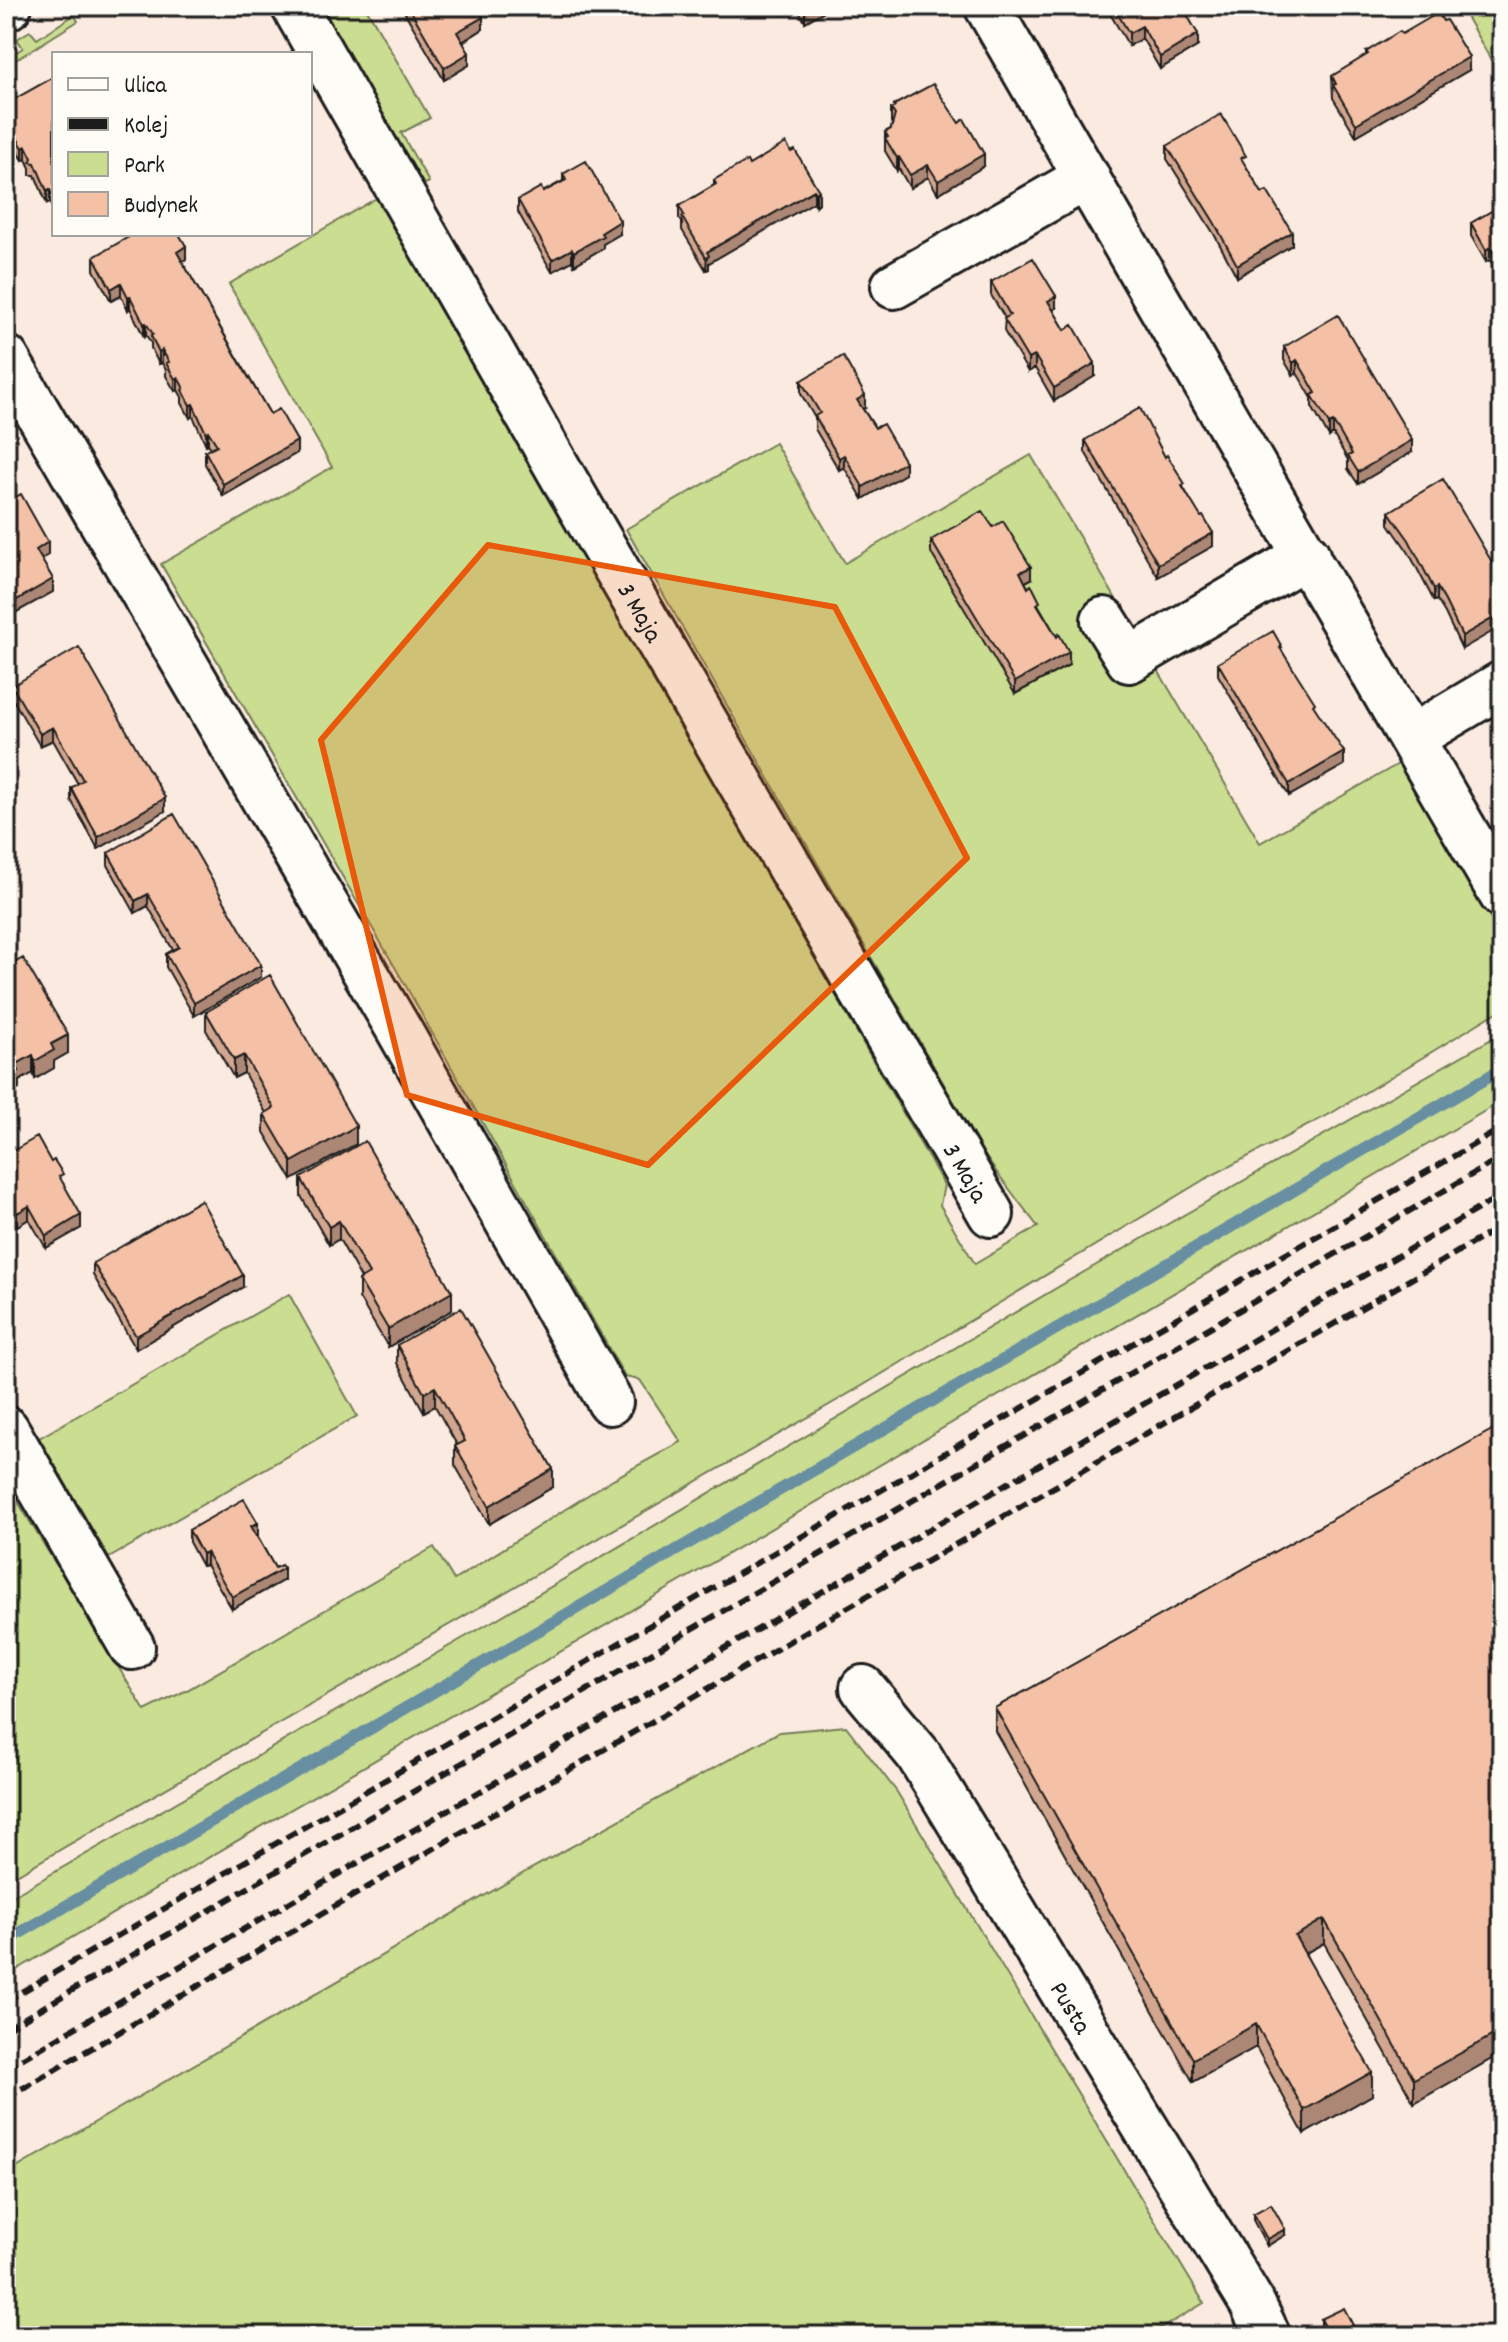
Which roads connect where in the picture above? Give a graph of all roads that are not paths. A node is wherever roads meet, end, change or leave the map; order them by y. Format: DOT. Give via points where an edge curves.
graph roads {
  1 [pos="294,6"];
  2 [pos="987,6"];
  3 [pos="1087,177"];
  4 [pos="894,286"];
  5 [pos="6,358"];
  6 [pos="1307,555"];
  7 [pos="1104,620"];
  8 [pos="1502,684"];
  9 [pos="1413,737"];
  10 [pos="1502,895"];
  11 [pos="991,1214"];
  12 [pos="610,1402"];
  13 [pos="6,1429"];
  14 [pos="132,1647"];
  15 [pos="863,1688"];
  16 [pos="1268,2336"];
  1 -- 11 [label="street, 3 Maja"];
  2 -- 3 [label="street"];
  3 -- 4 [label="street"];
  3 -- 6 [label="street"];
  5 -- 12 [label="street"];
  6 -- 7 [label="street" via="1129,660"];
  6 -- 9 [label="street"];
  8 -- 9 [label="street"];
  9 -- 10 [label="street"];
  13 -- 14 [label="street"];
  15 -- 16 [label="street, Pusta" via="918,1754"];
}
